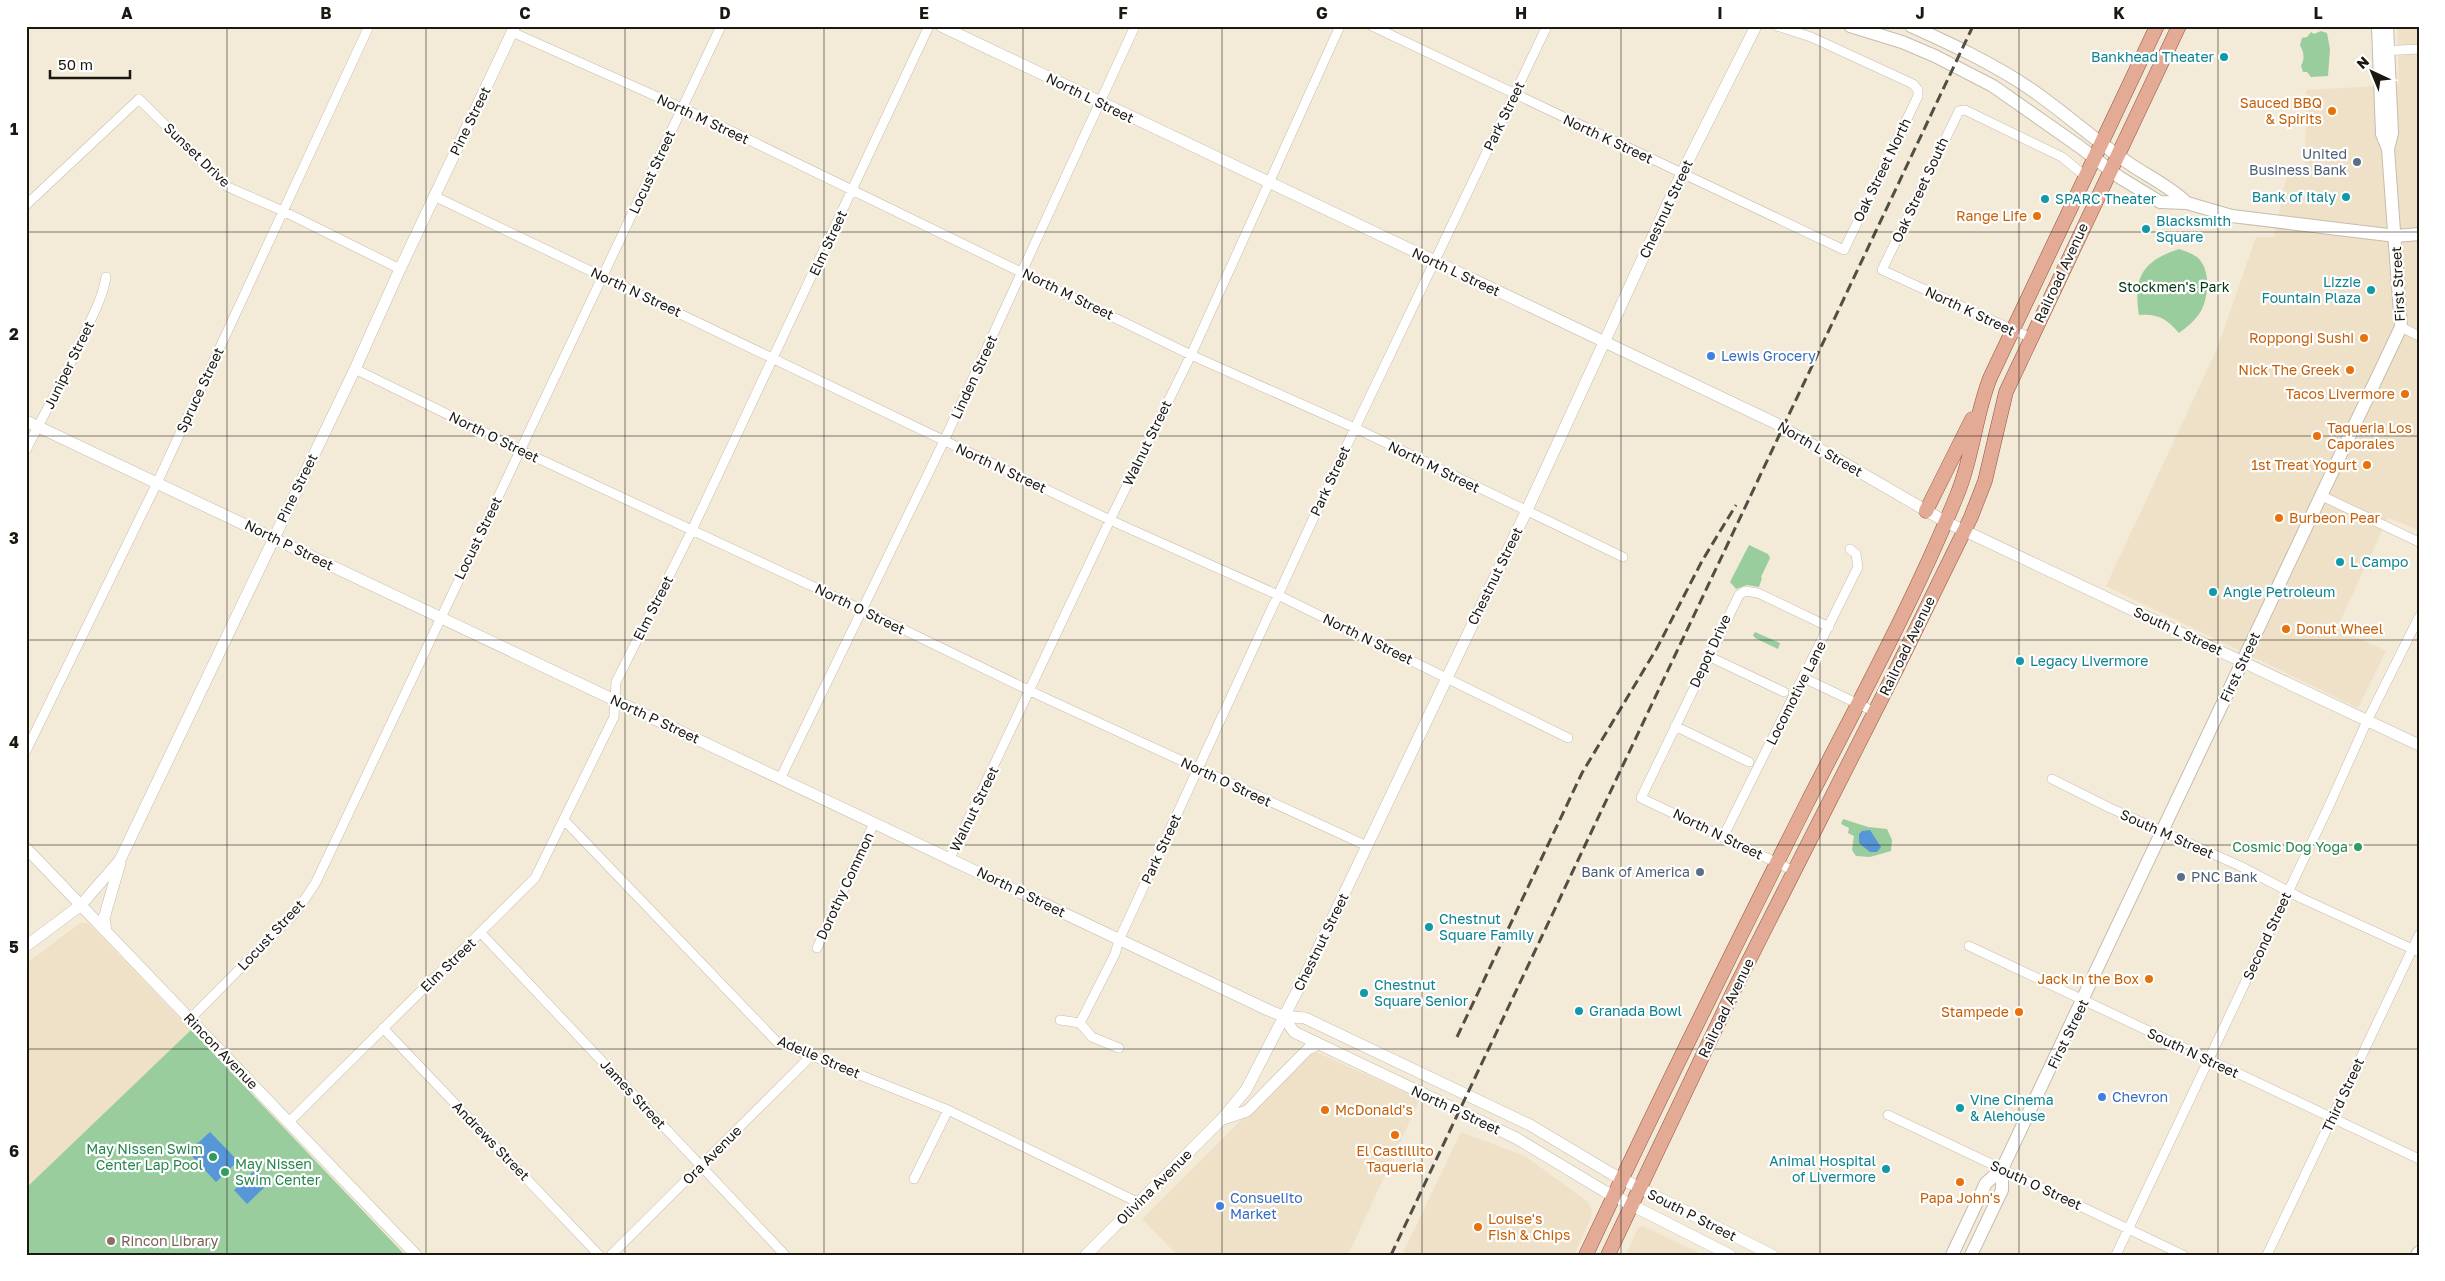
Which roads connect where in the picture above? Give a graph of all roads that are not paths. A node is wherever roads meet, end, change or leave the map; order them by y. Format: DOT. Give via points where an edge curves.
graph roads {
  1 [pos="370,26"];
  2 [pos="721,26"];
  3 [pos="929,26"];
  4 [pos="940,26"];
  5 [pos="1135,26"];
  6 [pos="1340,26"];
  7 [pos="1372,26"];
  8 [pos="1547,26"];
  9 [pos="1756,26"];
  10 [pos="1777,26"];
  11 [pos="1850,26"];
  12 [pos="1911,26"];
  13 [pos="2157,26"];
  14 [pos="2179,26"];
  15 [pos="2378,26"];
  16 [pos="2387,26"];
  17 [pos="514,29"];
  18 [pos="2419,49"];
  19 [pos="2384,51"];
  20 [pos="1513,94"];
  21 [pos="1100,103"];
  22 [pos="682,109"];
  23 [pos="2102,142"];
  24 [pos="2117,154"];
  25 [pos="2094,158"];
  26 [pos="2110,170"];
  27 [pos="1682,173"];
  28 [pos="2085,176"];
  29 [pos="1268,182"];
  30 [pos="852,191"];
  31 [pos="434,196"];
  32 [pos="2186,202"];
  33 [pos="26,205"];
  34 [pos="283,211"];
  35 [pos="2419,234"];
  36 [pos="2396,236"];
  37 [pos="1844,250"];
  38 [pos="1434,261"];
  39 [pos="400,269"];
  40 [pos="1882,270"];
  41 [pos="1023,272"];
  42 [pos="106,277"];
  43 [pos="603,277"];
  44 [pos="2401,328"];
  45 [pos="2012,330"];
  46 [pos="2419,336"];
  47 [pos="2031,338"];
  48 [pos="1605,342"];
  49 [pos="1191,354"];
  50 [pos="774,358"];
  51 [pos="355,369"];
  52 [pos="1984,393"];
  53 [pos="26,421"];
  54 [pos="37,428"];
  55 [pos="1355,428"];
  56 [pos="944,441"];
  57 [pos="26,450"];
  58 [pos="520,450"];
  59 [pos="157,483"];
  60 [pos="2322,496"];
  61 [pos="1926,511"];
  62 [pos="1526,512"];
  63 [pos="1110,520"];
  64 [pos="1946,522"];
  65 [pos="692,530"];
  66 [pos="1964,530"];
  67 [pos="273,537"];
  68 [pos="2419,542"];
  69 [pos="1850,548"];
  70 [pos="1623,557"];
  71 [pos="1278,595"];
  72 [pos="861,609"];
  73 [pos="440,617"];
  74 [pos="2419,617"];
  75 [pos="1829,627"];
  76 [pos="1708,656"];
  77 [pos="2242,662"];
  78 [pos="1447,677"];
  79 [pos="1804,678"];
  80 [pos="1030,691"];
  81 [pos="1784,692"];
  82 [pos="615,700"];
  83 [pos="1858,704"];
  84 [pos="1875,712"];
  85 [pos="2367,721"];
  86 [pos="1675,726"];
  87 [pos="1568,738"];
  88 [pos="2419,745"];
  89 [pos="26,752"];
  90 [pos="1749,762"];
  91 [pos="1198,770"];
  92 [pos="780,779"];
  93 [pos="2052,779"];
  94 [pos="1641,798"];
  95 [pos="564,820"];
  96 [pos="874,823"];
  97 [pos="2163,832"];
  98 [pos="1723,837"];
  99 [pos="1366,846"];
  100 [pos="26,848"];
  101 [pos="950,858"];
  102 [pos="120,860"];
  103 [pos="1777,863"];
  104 [pos="1794,871"];
  105 [pos="2288,891"];
  106 [pos="81,905"];
  107 [pos="106,931"];
  108 [pos="481,933"];
  109 [pos="2419,934"];
  110 [pos="1119,940"];
  111 [pos="26,946"];
  112 [pos="1968,946"];
  113 [pos="817,948"];
  114 [pos="2415,951"];
  115 [pos="2083,1001"];
  116 [pos="1283,1016"];
  117 [pos="190,1019"];
  118 [pos="1060,1020"];
  119 [pos="1080,1023"];
  120 [pos="383,1028"];
  121 [pos="1318,1044"];
  122 [pos="1119,1048"];
  123 [pos="812,1056"];
  124 [pos="2208,1060"];
  125 [pos="948,1110"];
  126 [pos="1888,1115"];
  127 [pos="2332,1118"];
  128 [pos="1222,1119"];
  129 [pos="289,1122"];
  130 [pos="2419,1159"];
  131 [pos="701,1166"];
  132 [pos="2002,1169"];
  133 [pos="914,1179"];
  134 [pos="1622,1179"];
  135 [pos="1640,1188"];
  136 [pos="1614,1196"];
  137 [pos="1139,1202"];
  138 [pos="1631,1205"];
  139 [pos="2128,1229"];
  140 [pos="416,1255"];
  141 [pos="599,1255"];
  142 [pos="611,1255"];
  143 [pos="785,1255"];
  144 [pos="1086,1255"];
  145 [pos="1586,1255"];
  146 [pos="1608,1255"];
  147 [pos="1730,1255"];
  148 [pos="1772,1255"];
  149 [pos="1952,1255"];
  150 [pos="1971,1255"];
  151 [pos="2116,1255"];
  152 [pos="2183,1255"];
  153 [pos="2267,1255"];
  1 -- 34 [label="street, Spruce Street"];
  2 -- 22 [label="street, Locust Street"];
  3 -- 30 [label="street, Elm Street"];
  4 -- 21 [label="street, North L Street"];
  5 -- 21 [label="street, Linden Street"];
  6 -- 29 [label="street, Walnut Street"];
  7 -- 20 [label="street, North K Street"];
  8 -- 20 [label="street, Park Street"];
  9 -- 27 [label="street, Chestnut Street"];
  10 -- 37 [label="street, Oak Street North" via="1811,37 1913,84 1918,90 1918,96"];
  11 -- 25 [label="main road" via="1902,42 1992,86"];
  12 -- 23 [label="main road" via="2001,70"];
  13 -- 23 [label="main road, Railroad Avenue"];
  14 -- 24 [label="main road, Railroad Avenue"];
  15 -- 19 [label="main road, First Street"];
  16 -- 19 [label="main road, First Street"];
  17 -- 22 [label="street, North M Street"];
  17 -- 31 [label="street, Pine Street"];
  18 -- 19 [label="street"];
  19 -- 36 [label="main road, First Street" via="2382,134 2388,149"];
  20 -- 27 [label="street, North K Street"];
  20 -- 38 [label="street, Park Street"];
  21 -- 29 [label="street, North L Street"];
  21 -- 41 [label="street, Linden Street"];
  22 -- 30 [label="street, North M Street"];
  22 -- 43 [label="street, Locust Street"];
  23 -- 24 [label="main road"];
  23 -- 25 [label="main road, Railroad Avenue"];
  24 -- 26 [label="main road, Railroad Avenue"];
  24 -- 32 [label="main road" via="2171,188"];
  25 -- 26 [label="main road"];
  25 -- 28 [label="main road, Railroad Avenue"];
  26 -- 32 [label="main road" via="2160,202"];
  26 -- 47 [label="main road, Railroad Avenue"];
  27 -- 37 [label="street, North K Street"];
  27 -- 48 [label="street, Chestnut Street"];
  28 -- 40 [label="street, Oak Street South" via="2062,157 1965,110 1959,111"];
  28 -- 45 [label="main road, Railroad Avenue"];
  29 -- 38 [label="street, North L Street"];
  29 -- 49 [label="street, Walnut Street"];
  30 -- 41 [label="street, North M Street"];
  30 -- 50 [label="street, Elm Street"];
  31 -- 39 [label="street, Pine Street"];
  31 -- 43 [label="street, North N Street"];
  32 -- 36 [label="main road" via="2232,216"];
  33 -- 34 [label="street, Sunset Drive" via="139,99 228,187"];
  34 -- 39 [label="street, Sunset Drive"];
  34 -- 59 [label="street, Spruce Street"];
  35 -- 36 [label="main road"];
  36 -- 44 [label="main road, First Street"];
  38 -- 48 [label="street, North L Street"];
  38 -- 55 [label="street, Park Street"];
  39 -- 51 [label="street, Pine Street"];
  40 -- 45 [label="street, North K Street"];
  41 -- 49 [label="street, North M Street"];
  41 -- 56 [label="street, Linden Street"];
  42 -- 54 [label="street, Juniper Street" via="104,291 82,340"];
  43 -- 50 [label="street, North N Street"];
  43 -- 58 [label="street, Locust Street"];
  44 -- 46 [label="street"];
  44 -- 60 [label="main road, First Street"];
  45 -- 47 [label="street, North K Street"];
  45 -- 52 [label="main road, Railroad Avenue"];
  47 -- 66 [label="main road, Railroad Avenue" via="2004,400 1984,481"];
  48 -- 61 [label="street, North L Street" via="1783,427"];
  48 -- 62 [label="street, Chestnut Street"];
  49 -- 55 [label="street, North M Street"];
  49 -- 63 [label="street, Walnut Street"];
  50 -- 56 [label="street, North N Street"];
  50 -- 65 [label="street, Elm Street"];
  51 -- 58 [label="street, North O Street"];
  51 -- 67 [label="street, Pine Street"];
  52 -- 61 [label="main road"];
  52 -- 64 [label="main road, Railroad Avenue" via="1965,474"];
  53 -- 54 [label="street, North P Street"];
  54 -- 57 [label="street, Juniper Street"];
  54 -- 59 [label="street, North P Street"];
  55 -- 62 [label="street, North M Street"];
  55 -- 71 [label="street, Park Street"];
  56 -- 63 [label="street, North N Street"];
  56 -- 72 [label="street, Linden Street"];
  58 -- 65 [label="street, North O Street"];
  58 -- 73 [label="street, Locust Street"];
  59 -- 67 [label="street, North P Street"];
  59 -- 89 [label="street, Spruce Street"];
  60 -- 68 [label="street"];
  60 -- 77 [label="main road, First Street"];
  61 -- 64 [label="street, North L Street"];
  62 -- 70 [label="street, North M Street"];
  62 -- 78 [label="street, Chestnut Street"];
  63 -- 71 [label="street, North N Street"];
  63 -- 80 [label="street, Walnut Street"];
  64 -- 66 [label="street, North L Street"];
  64 -- 83 [label="main road, Railroad Avenue"];
  65 -- 72 [label="street, North O Street"];
  65 -- 82 [label="street, Elm Street" via="616,682"];
  66 -- 77 [label="street, South L Street"];
  66 -- 84 [label="main road, Railroad Avenue"];
  67 -- 73 [label="street, North P Street"];
  67 -- 102 [label="street, Pine Street"];
  69 -- 75 [label="street, Locomotive Lane" via="1856,554 1858,567"];
  71 -- 78 [label="street, North N Street"];
  71 -- 91 [label="street, Park Street"];
  72 -- 80 [label="street, North O Street"];
  72 -- 92 [label="street, Linden Street"];
  73 -- 82 [label="street, North P Street"];
  73 -- 117 [label="street, Locust Street" via="316,882 297,911"];
  74 -- 85 [label="street, Second Street"];
  75 -- 76 [label="street, Depot Drive" via="1758,592 1745,591 1734,600"];
  75 -- 79 [label="street, Locomotive Lane"];
  76 -- 81 [label="street"];
  76 -- 86 [label="street, Depot Drive"];
  77 -- 85 [label="street, South L Street"];
  77 -- 97 [label="main road, First Street"];
  78 -- 87 [label="street, North N Street"];
  78 -- 99 [label="street, Chestnut Street"];
  79 -- 83 [label="street"];
  79 -- 98 [label="street, Locomotive Lane"];
  80 -- 91 [label="street, North O Street"];
  80 -- 101 [label="street, Walnut Street"];
  82 -- 92 [label="street, North P Street"];
  82 -- 95 [label="street, Elm Street" via="614,717"];
  83 -- 84 [label="street"];
  83 -- 103 [label="main road, Railroad Avenue"];
  84 -- 104 [label="main road, Railroad Avenue"];
  85 -- 88 [label="street, South L Street"];
  85 -- 105 [label="street, Second Street"];
  86 -- 90 [label="street"];
  86 -- 94 [label="street, Depot Drive"];
  91 -- 99 [label="street, North O Street"];
  91 -- 110 [label="street, Park Street"];
  92 -- 96 [label="street, North P Street"];
  93 -- 97 [label="street, South M Street"];
  94 -- 98 [label="street, North N Street"];
  95 -- 108 [label="street, Elm Street" via="535,878"];
  95 -- 123 [label="street, Adelle Street" via="777,1042"];
  96 -- 101 [label="street, North P Street"];
  96 -- 113 [label="street, Dorothy Common"];
  97 -- 105 [label="street, South M Street"];
  97 -- 115 [label="main road, First Street"];
  98 -- 103 [label="street, North N Street"];
  99 -- 116 [label="street, Chestnut Street"];
  100 -- 106 [label="street, Rincon Avenue"];
  101 -- 110 [label="street, North P Street"];
  102 -- 106 [label="street, Pine Street"];
  102 -- 107 [label="street" via="104,918"];
  103 -- 104 [label="street, North N Street"];
  103 -- 134 [label="main road, Railroad Avenue"];
  104 -- 135 [label="main road, Railroad Avenue"];
  105 -- 114 [label="street, South M Street"];
  105 -- 124 [label="street, Second Street"];
  106 -- 107 [label="street, Rincon Avenue"];
  106 -- 111 [label="street, Pine Street"];
  107 -- 117 [label="street, Rincon Avenue"];
  108 -- 120 [label="street, Elm Street"];
  108 -- 131 [label="street, James Street"];
  109 -- 114 [label="street, Third Street"];
  110 -- 116 [label="street, North P Street"];
  110 -- 119 [label="street, Park Street"];
  112 -- 115 [label="street, South N Street"];
  114 -- 127 [label="street, Third Street"];
  115 -- 124 [label="street, South N Street"];
  115 -- 132 [label="main road, First Street"];
  116 -- 121 [label="street, North P Street" via="1294,1032"];
  116 -- 128 [label="street, Chestnut Street" via="1246,1090"];
  116 -- 134 [label="street, North P Street" via="1305,1018 1508,1113"];
  117 -- 129 [label="street, Rincon Avenue"];
  118 -- 119 [label="street"];
  119 -- 122 [label="street" via="1092,1037"];
  120 -- 129 [label="street, Elm Street"];
  120 -- 141 [label="street, Andrews Street"];
  121 -- 128 [label="street" via="1308,1049 1247,1111"];
  121 -- 136 [label="street, North P Street" via="1516,1138"];
  123 -- 125 [label="street, Adelle Street"];
  123 -- 131 [label="street, Ora Avenue"];
  124 -- 127 [label="street, South N Street"];
  124 -- 139 [label="street, Second Street"];
  125 -- 133 [label="street"];
  125 -- 137 [label="street, Adelle Street"];
  126 -- 132 [label="street, South O Street"];
  127 -- 130 [label="street, South N Street"];
  127 -- 153 [label="street, Third Street"];
  128 -- 137 [label="street, Olivina Avenue"];
  129 -- 140 [label="street, Rincon Avenue"];
  131 -- 142 [label="street, Ora Avenue"];
  131 -- 143 [label="street, James Street"];
  132 -- 139 [label="street, South O Street"];
  132 -- 149 [label="main road, First Street" via="1986,1183"];
  132 -- 150 [label="main road, First Street" via="2002,1190"];
  134 -- 135 [label="street, North P Street"];
  134 -- 136 [label="main road, Railroad Avenue"];
  135 -- 138 [label="main road, Railroad Avenue"];
  135 -- 148 [label="street, South P Street"];
  136 -- 138 [label="street, North P Street"];
  136 -- 145 [label="main road, Railroad Avenue"];
  137 -- 144 [label="street, Olivina Avenue"];
  138 -- 146 [label="main road, Railroad Avenue"];
  138 -- 147 [label="street, South P Street"];
  139 -- 151 [label="street, Second Street"];
  139 -- 152 [label="street, South O Street"];
}
